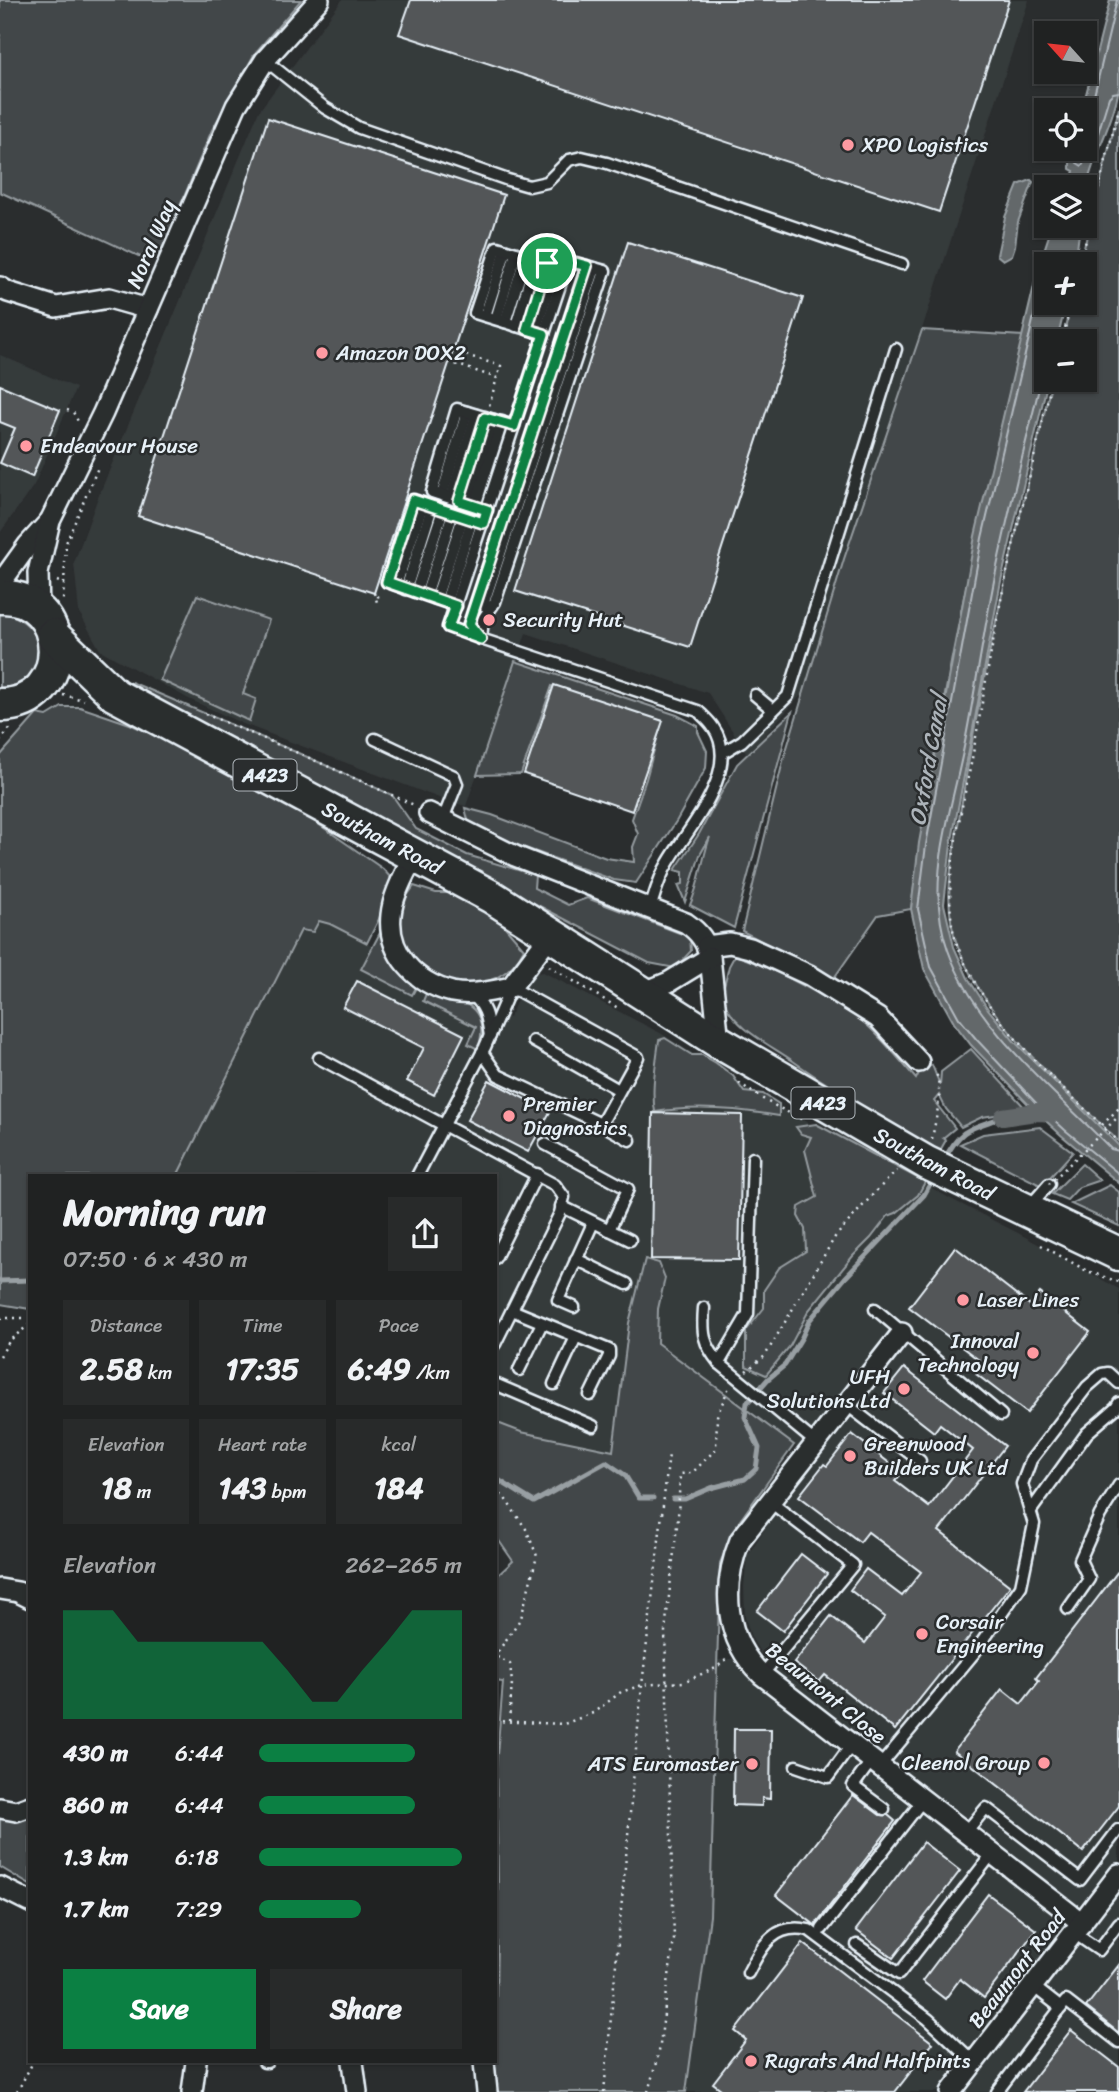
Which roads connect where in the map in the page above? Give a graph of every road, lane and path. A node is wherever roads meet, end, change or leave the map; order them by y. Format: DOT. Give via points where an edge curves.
graph roads {
  1 [pos="319,0"];
  2 [pos="265,61"];
  3 [pos="1119,108"];
  4 [pos="1083,252"];
  5 [pos="537,258"];
  6 [pos="902,264"];
  7 [pos="596,269"];
  8 [pos="0,287"];
  9 [pos="148,309"];
  10 [pos="500,321"];
  11 [pos="516,326"];
  12 [pos="535,331"];
  13 [pos="896,349"];
  14 [pos="453,351"];
  15 [pos="449,362"];
  16 [pos="497,377"];
  17 [pos="1049,392"];
  18 [pos="485,417"];
  19 [pos="514,426"];
  20 [pos="459,501"];
  21 [pos="428,505"];
  22 [pos="487,510"];
  23 [pos="463,517"];
  24 [pos="50,522"];
  25 [pos="38,573"];
  26 [pos="0,584"];
  27 [pos="430,595"];
  28 [pos="0,597"];
  29 [pos="52,617"];
  30 [pos="481,639"];
  31 [pos="50,692"];
  32 [pos="755,695"];
  33 [pos="104,699"];
  34 [pos="773,710"];
  35 [pos="204,714"];
  36 [pos="6,716"];
  37 [pos="2,735"];
  38 [pos="374,739"];
  39 [pos="0,741"];
  40 [pos="722,753"];
  41 [pos="436,816"];
  42 [pos="414,855"];
  43 [pos="650,909"];
  44 [pos="543,946"];
  45 [pos="709,952"];
  46 [pos="511,987"];
  47 [pos="469,992"];
  48 [pos="635,1003"];
  49 [pos="490,1036"];
  50 [pos="533,1041"];
  51 [pos="719,1042"];
  52 [pos="482,1052"];
  53 [pos="319,1058"];
  54 [pos="919,1062"];
  55 [pos="734,1080"];
  56 [pos="619,1090"];
  57 [pos="1119,1108"];
  58 [pos="1119,1116"];
  59 [pos="445,1124"];
  60 [pos="601,1124"];
  61 [pos="810,1124"];
  62 [pos="1102,1125"];
  63 [pos="630,1140"];
  64 [pos="1119,1142"];
  65 [pos="545,1144"];
  66 [pos="752,1158"];
  67 [pos="927,1163"];
  68 [pos="418,1174"];
  69 [pos="537,1174"];
  70 [pos="1049,1184"];
  71 [pos="561,1206"];
  72 [pos="1026,1211"];
  73 [pos="593,1223"];
  74 [pos="609,1230"];
  75 [pos="630,1240"];
  76 [pos="497,1254"];
  77 [pos="1119,1254"];
  78 [pos="576,1259"];
  79 [pos="627,1284"];
  80 [pos="574,1307"];
  81 [pos="704,1308"];
  82 [pos="875,1308"];
  83 [pos="512,1310"];
  84 [pos="0,1318"];
  85 [pos="28,1318"];
  86 [pos="542,1323"];
  87 [pos="28,1326"];
  88 [pos="902,1334"];
  89 [pos="576,1337"];
  90 [pos="497,1340"];
  91 [pos="0,1356"];
  92 [pos="719,1363"];
  93 [pos="519,1370"];
  94 [pos="737,1378"];
  95 [pos="1119,1383"];
  96 [pos="554,1384"];
  97 [pos="497,1385"];
  98 [pos="590,1395"];
  99 [pos="1119,1403"];
  100 [pos="846,1404"];
  101 [pos="1001,1415"];
  102 [pos="593,1426"];
  103 [pos="815,1442"];
  104 [pos="669,1454"];
  105 [pos="920,1461"];
  106 [pos="1119,1485"];
  107 [pos="497,1492"];
  108 [pos="769,1501"];
  109 [pos="1030,1512"];
  110 [pos="0,1590"];
  111 [pos="28,1597"];
  112 [pos="1068,1609"];
  113 [pos="738,1646"];
  114 [pos="497,1653"];
  115 [pos="497,1657"];
  116 [pos="762,1675"];
  117 [pos="666,1684"];
  118 [pos="642,1685"];
  119 [pos="497,1721"];
  120 [pos="509,1722"];
  121 [pos="852,1744"];
  122 [pos="876,1763"];
  123 [pos="796,1766"];
  124 [pos="923,1800"];
  125 [pos="28,1807"];
  126 [pos="0,1808"];
  127 [pos="884,1808"];
  128 [pos="1118,1830"];
  129 [pos="965,1833"];
  130 [pos="992,1854"];
  131 [pos="1119,1874"];
  132 [pos="0,1887"];
  133 [pos="28,1901"];
  134 [pos="1119,1923"];
  135 [pos="1078,1928"];
  136 [pos="822,1929"];
  137 [pos="857,1945"];
  138 [pos="748,1973"];
  139 [pos="1033,1986"];
  140 [pos="1062,2008"];
  141 [pos="1119,2042"];
  142 [pos="32,2063"];
  143 [pos="196,2063"];
  144 [pos="353,2063"];
  145 [pos="484,2063"];
  146 [pos="974,2063"];
  147 [pos="956,2090"];
  148 [pos="17,2092"];
  149 [pos="192,2092"];
  150 [pos="357,2092"];
  151 [pos="487,2092"];
  152 [pos="604,2092"];
  153 [pos="648,2092"];
  154 [pos="997,2092"];
  1 -- 2 [label="street, Noral Way"];
  2 -- 6 [label="lane" via="359,128 509,180 529,186 547,182 569,160 582,157"];
  2 -- 9 [label="street, Noral Way" via="236,106"];
  3 -- 4 [label="path"];
  5 -- 7 [label="lane"];
  5 -- 10 [label="lane"];
  5 -- 10 [label="lane" via="497,247 475,313"];
  5 -- 11 [label="lane"];
  5 -- 12 [label="lane"];
  5 -- 12 [label="lane"];
  7 -- 30 [label="lane" via="495,601 482,619"];
  7 -- 30 [label="lane" via="469,624"];
  8 -- 9 [label="street" via="56,307 110,298"];
  9 -- 24 [label="street, Noral Way"];
  10 -- 11 [label="lane"];
  11 -- 12 [label="lane"];
  12 -- 19 [label="lane"];
  13 -- 34 [label="lane" via="788,695"];
  14 -- 16 [label="path" via="501,366"];
  15 -- 16 [label="path"];
  16 -- 18 [label="path"];
  17 -- 62 [label="path" via="993,638 953,860 950,915 971,977 990,1007"];
  18 -- 19 [label="lane"];
  18 -- 20 [label="lane"];
  18 -- 20 [label="lane"];
  18 -- 20 [label="lane" via="457,409 432,492"];
  19 -- 22 [label="lane"];
  20 -- 22 [label="lane"];
  21 -- 23 [label="lane"];
  21 -- 27 [label="lane"];
  21 -- 27 [label="lane" via="413,500 387,582"];
  22 -- 23 [label="lane"];
  23 -- 27 [label="lane"];
  23 -- 27 [label="lane"];
  23 -- 27 [label="lane"];
  24 -- 25 [label="street, Noral Way"];
  24 -- 26 [label="street, Noral Way"];
  25 -- 29 [label="street, Noral Way"];
  25 -- 29 [label="path" via="64,584"];
  27 -- 30 [label="lane" via="448,627"];
  28 -- 29 [label="highway" via="25,602"];
  29 -- 31 [label="highway" via="56,649"];
  29 -- 33 [label="highway, Southam Road / A423"];
  30 -- 40 [label="lane" via="698,711 714,729"];
  31 -- 33 [label="path"];
  31 -- 33 [label="highway, Southam Road / A423" via="55,684 65,685"];
  31 -- 36 [label="highway" via="24,701"];
  32 -- 34 [label="lane"];
  33 -- 42 [label="highway, Southam Road / A423"];
  34 -- 40 [label="lane" via="742,741"];
  35 -- 41 [label="path"];
  36 -- 37 [label="path"];
  37 -- 39 [label="path"];
  38 -- 41 [label="lane" via="454,776 457,784"];
  40 -- 43 [label="lane" via="719,776 667,865"];
  41 -- 43 [label="street" via="514,856"];
  42 -- 44 [label="highway, Southam Road / A423" via="492,897"];
  42 -- 47 [label="street" via="391,917 403,964 426,982"];
  43 -- 45 [label="street" via="686,923 702,936"];
  44 -- 46 [label="street"];
  44 -- 48 [label="highway, Southam Road / A423"];
  44 -- 48 [label="path"];
  45 -- 48 [label="street"];
  45 -- 51 [label="street"];
  45 -- 54 [label="street" via="730,943 809,975 878,1018"];
  46 -- 47 [label="street"];
  46 -- 49 [label="lane"];
  46 -- 56 [label="lane" via="638,1057"];
  47 -- 49 [label="lane" via="481,1001"];
  48 -- 51 [label="highway, Southam Road / A423"];
  49 -- 52 [label="lane"];
  50 -- 56 [label="lane"];
  51 -- 67 [label="highway, Southam Road / A423"];
  52 -- 59 [label="lane"];
  52 -- 60 [label="lane" via="498,1074"];
  53 -- 59 [label="lane"];
  54 -- 67 [label="path" via="926,1057 939,1080"];
  55 -- 61 [label="path"];
  56 -- 60 [label="lane"];
  57 -- 62 [label="path"];
  58 -- 70 [label="path, bridge"];
  59 -- 68 [label="lane"];
  59 -- 69 [label="lane"];
  60 -- 63 [label="lane"];
  62 -- 64 [label="path"];
  65 -- 74 [label="lane" via="628,1189"];
  66 -- 92 [label="lane" via="748,1314"];
  67 -- 72 [label="highway, Southam Road / A423"];
  67 -- 94 [label="path" via="876,1191 835,1237 765,1356"];
  69 -- 71 [label="lane" via="555,1185 564,1197"];
  69 -- 76 [label="lane"];
  70 -- 72 [label="lane"];
  71 -- 73 [label="lane"];
  71 -- 83 [label="lane"];
  72 -- 77 [label="highway, Southam Road / A423"];
  73 -- 74 [label="lane"];
  73 -- 78 [label="lane"];
  74 -- 75 [label="lane"];
  78 -- 79 [label="lane"];
  78 -- 80 [label="lane" via="558,1300"];
  81 -- 92 [label="lane" via="702,1332"];
  82 -- 88 [label="lane"];
  83 -- 86 [label="lane"];
  83 -- 90 [label="lane"];
  84 -- 85 [label="path"];
  86 -- 89 [label="lane"];
  86 -- 93 [label="lane"];
  87 -- 91 [label="path"];
  88 -- 100 [label="street, Beaumont Close"];
  88 -- 101 [label="lane"];
  89 -- 96 [label="lane"];
  89 -- 98 [label="lane" via="609,1350"];
  92 -- 94 [label="lane"];
  94 -- 103 [label="lane"];
  94 -- 117 [label="path" via="726,1389 717,1416 716,1449 692,1473 680,1474 665,1631"];
  95 -- 109 [label="lane" via="1108,1373 1101,1374 1031,1460 1022,1484"];
  97 -- 102 [label="lane"];
  99 -- 109 [label="lane" via="1087,1433"];
  100 -- 103 [label="street, Beaumont Close"];
  100 -- 105 [label="lane"];
  103 -- 108 [label="street, Beaumont Close"];
  104 -- 118 [label="path"];
  106 -- 112 [label="lane" via="1080,1560 1089,1579"];
  107 -- 114 [label="path" via="526,1530 537,1556 521,1618"];
  108 -- 113 [label="street, Beaumont Close" via="740,1540 733,1559 729,1605"];
  108 -- 116 [label="lane" via="853,1565"];
  109 -- 122 [label="lane" via="1034,1524 1021,1586 975,1652"];
  110 -- 111 [label="street"];
  113 -- 116 [label="street, Beaumont Close"];
  113 -- 117 [label="path" via="716,1668"];
  115 -- 120 [label="path" via="510,1664"];
  116 -- 121 [label="street, Beaumont Close"];
  117 -- 118 [label="path"];
  117 -- 153 [label="path" via="674,1939 659,2052"];
  118 -- 120 [label="path" via="564,1724"];
  118 -- 152 [label="path"];
  119 -- 120 [label="path"];
  121 -- 122 [label="street, Beaumont Close"];
  121 -- 123 [label="lane" via="828,1777"];
  122 -- 124 [label="street, Beaumont Close"];
  122 -- 127 [label="lane" via="853,1786"];
  124 -- 129 [label="street, Beaumont Close"];
  124 -- 136 [label="lane"];
  125 -- 126 [label="street" via="16,1811"];
  128 -- 129 [label="lane" via="1080,1880 986,1808"];
  129 -- 130 [label="street, Beaumont Close"];
  130 -- 135 [label="street, Beaumont Close"];
  130 -- 137 [label="lane" via="899,1974"];
  131 -- 135 [label="street, Beaumont Road"];
  132 -- 133 [label="street"];
  134 -- 135 [label="lane" via="1099,1950"];
  135 -- 139 [label="street, Beaumont Road"];
  138 -- 146 [label="lane" via="764,1944 784,1928 808,1930 928,2019"];
  139 -- 140 [label="lane"];
  139 -- 146 [label="street, Beaumont Road"];
  140 -- 141 [label="lane" via="1066,2001"];
  140 -- 154 [label="lane"];
  142 -- 148 [label="path"];
  143 -- 149 [label="street"];
  144 -- 150 [label="street"];
  145 -- 151 [label="street"];
  146 -- 147 [label="street, Beaumont Road"];
}
